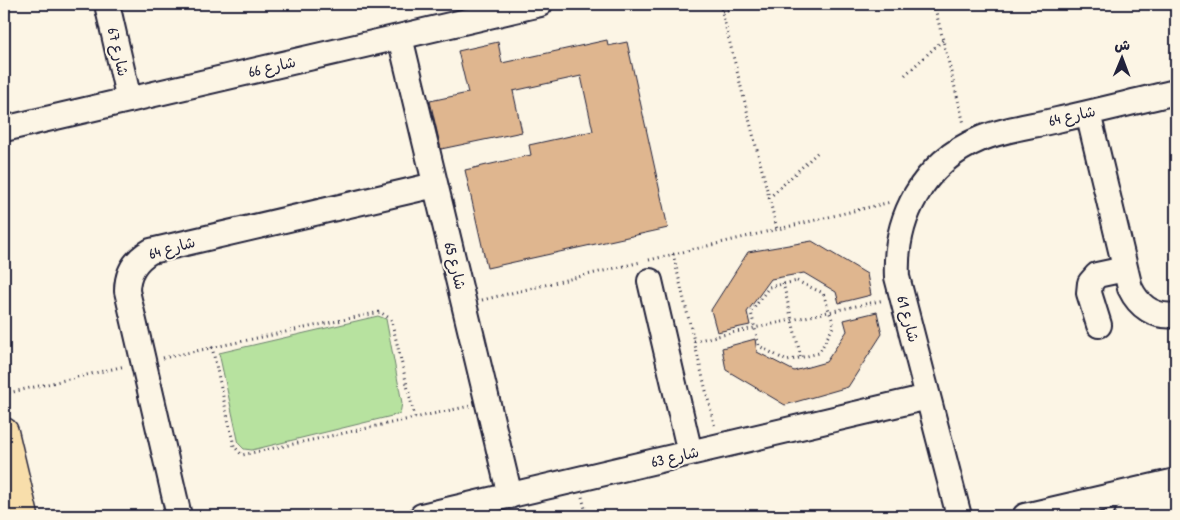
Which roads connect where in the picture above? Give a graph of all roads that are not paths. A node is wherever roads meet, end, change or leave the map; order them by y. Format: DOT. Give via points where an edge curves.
graph roads {
  1 [pos="107,4"];
  2 [pos="540,4"];
  3 [pos="400,37"];
  4 [pos="1176,92"];
  5 [pos="128,100"];
  6 [pos="1088,113"];
  7 [pos="4,130"];
  8 [pos="969,144"];
  9 [pos="435,185"];
  10 [pos="1125,269"];
  11 [pos="650,281"];
  12 [pos="1176,315"];
  13 [pos="1099,325"];
  14 [pos="928,397"];
  15 [pos="4,432"];
  16 [pos="690,453"];
  17 [pos="7,463"];
  18 [pos="1176,481"];
  19 [pos="510,496"];
  20 [pos="1176,505"];
  21 [pos="24,516"];
  22 [pos="179,516"];
  23 [pos="422,516"];
  24 [pos="959,516"];
  25 [pos="1025,516"];
  26 [pos="1128,516"];
  1 -- 5 [label="street, شارع 67"];
  2 -- 3 [label="street, شارع 66"];
  3 -- 5 [label="street, شارع 66"];
  3 -- 9 [label="street, شارع 65"];
  4 -- 6 [label="street, شارع 64"];
  5 -- 7 [label="street, شارع 66"];
  6 -- 8 [label="street, شارع 64" via="992,135"];
  6 -- 10 [label="street"];
  8 -- 14 [label="street, شارع 61" via="944,161 914,196 897,248 896,277"];
  9 -- 19 [label="street, شارع 65"];
  9 -- 22 [label="street, شارع 64" via="151,251 133,267 127,283"];
  10 -- 12 [label="street" via="1130,288 1140,304 1158,315"];
  10 -- 13 [label="street" via="1097,275 1090,283 1089,293"];
  11 -- 16 [label="street"];
  14 -- 16 [label="street, شارع 63"];
  14 -- 24 [label="street, شارع 61"];
  15 -- 17 [label="main road"];
  16 -- 19 [label="street, شارع 63"];
  17 -- 21 [label="main road"];
  18 -- 25 [label="street"];
  19 -- 23 [label="street, شارع 63"];
  20 -- 26 [label="street"];
}
